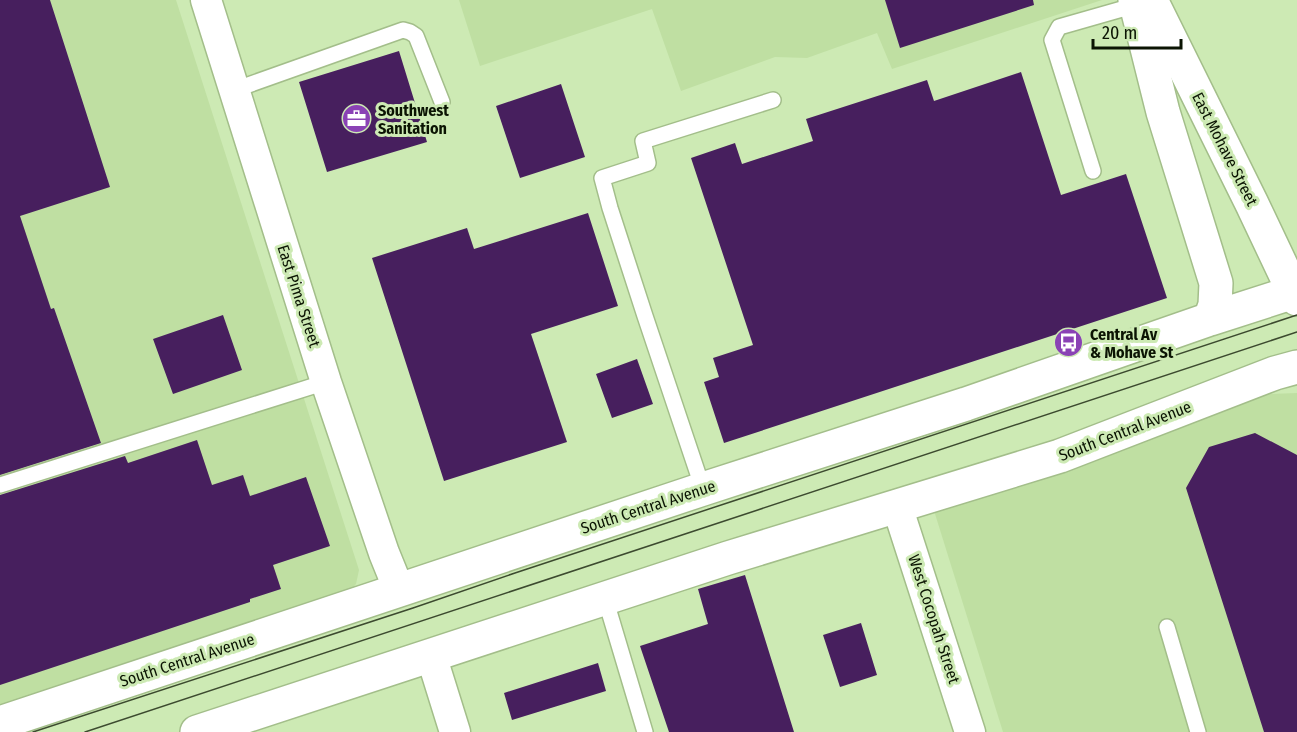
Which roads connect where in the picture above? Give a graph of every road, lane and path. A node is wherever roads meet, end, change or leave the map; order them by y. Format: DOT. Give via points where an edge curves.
graph roads {
  1 [pos="206,0"];
  2 [pos="1141,2"];
  3 [pos="234,90"];
  4 [pos="773,100"];
  5 [pos="442,102"];
  6 [pos="1093,171"];
  7 [pos="1296,294"];
  8 [pos="1210,320"];
  9 [pos="1297,367"];
  10 [pos="326,382"];
  11 [pos="0,485"];
  12 [pos="703,489"];
  13 [pos="897,506"];
  14 [pos="399,590"];
  15 [pos="605,598"];
  16 [pos="1167,627"];
  17 [pos="431,655"];
  18 [pos="0,723"];
  19 [pos="196,732"];
  20 [pos="455,732"];
  21 [pos="645,732"];
  22 [pos="970,732"];
  23 [pos="1198,732"];
  1 -- 3 [label="street, East Pima Street"];
  2 -- 6 [label="lane" via="1059,27 1052,40"];
  2 -- 7 [label="main road, East Mohave Street" via="1248,194"];
  2 -- 8 [label="main road" via="1163,112 1216,283"];
  3 -- 5 [label="lane" via="403,30 416,36"];
  3 -- 10 [label="street, East Pima Street"];
  4 -- 12 [label="lane" via="643,141 648,163 602,178"];
  7 -- 8 [label="main road, South Central Avenue"];
  8 -- 12 [label="main road, South Central Avenue" via="966,405"];
  9 -- 13 [label="main road, South Central Avenue" via="1060,456"];
  10 -- 11 [label="lane"];
  10 -- 14 [label="street, East Pima Street"];
  12 -- 14 [label="main road, South Central Avenue"];
  13 -- 15 [label="main road, South Central Avenue"];
  13 -- 22 [label="street, West Cocopah Street"];
  14 -- 18 [label="main road, South Central Avenue"];
  15 -- 17 [label="main road, South Central Avenue"];
  15 -- 21 [label="lane"];
  16 -- 23 [label="lane"];
  17 -- 19 [label="main road, South Central Avenue"];
  17 -- 20 [label="street"];
}
